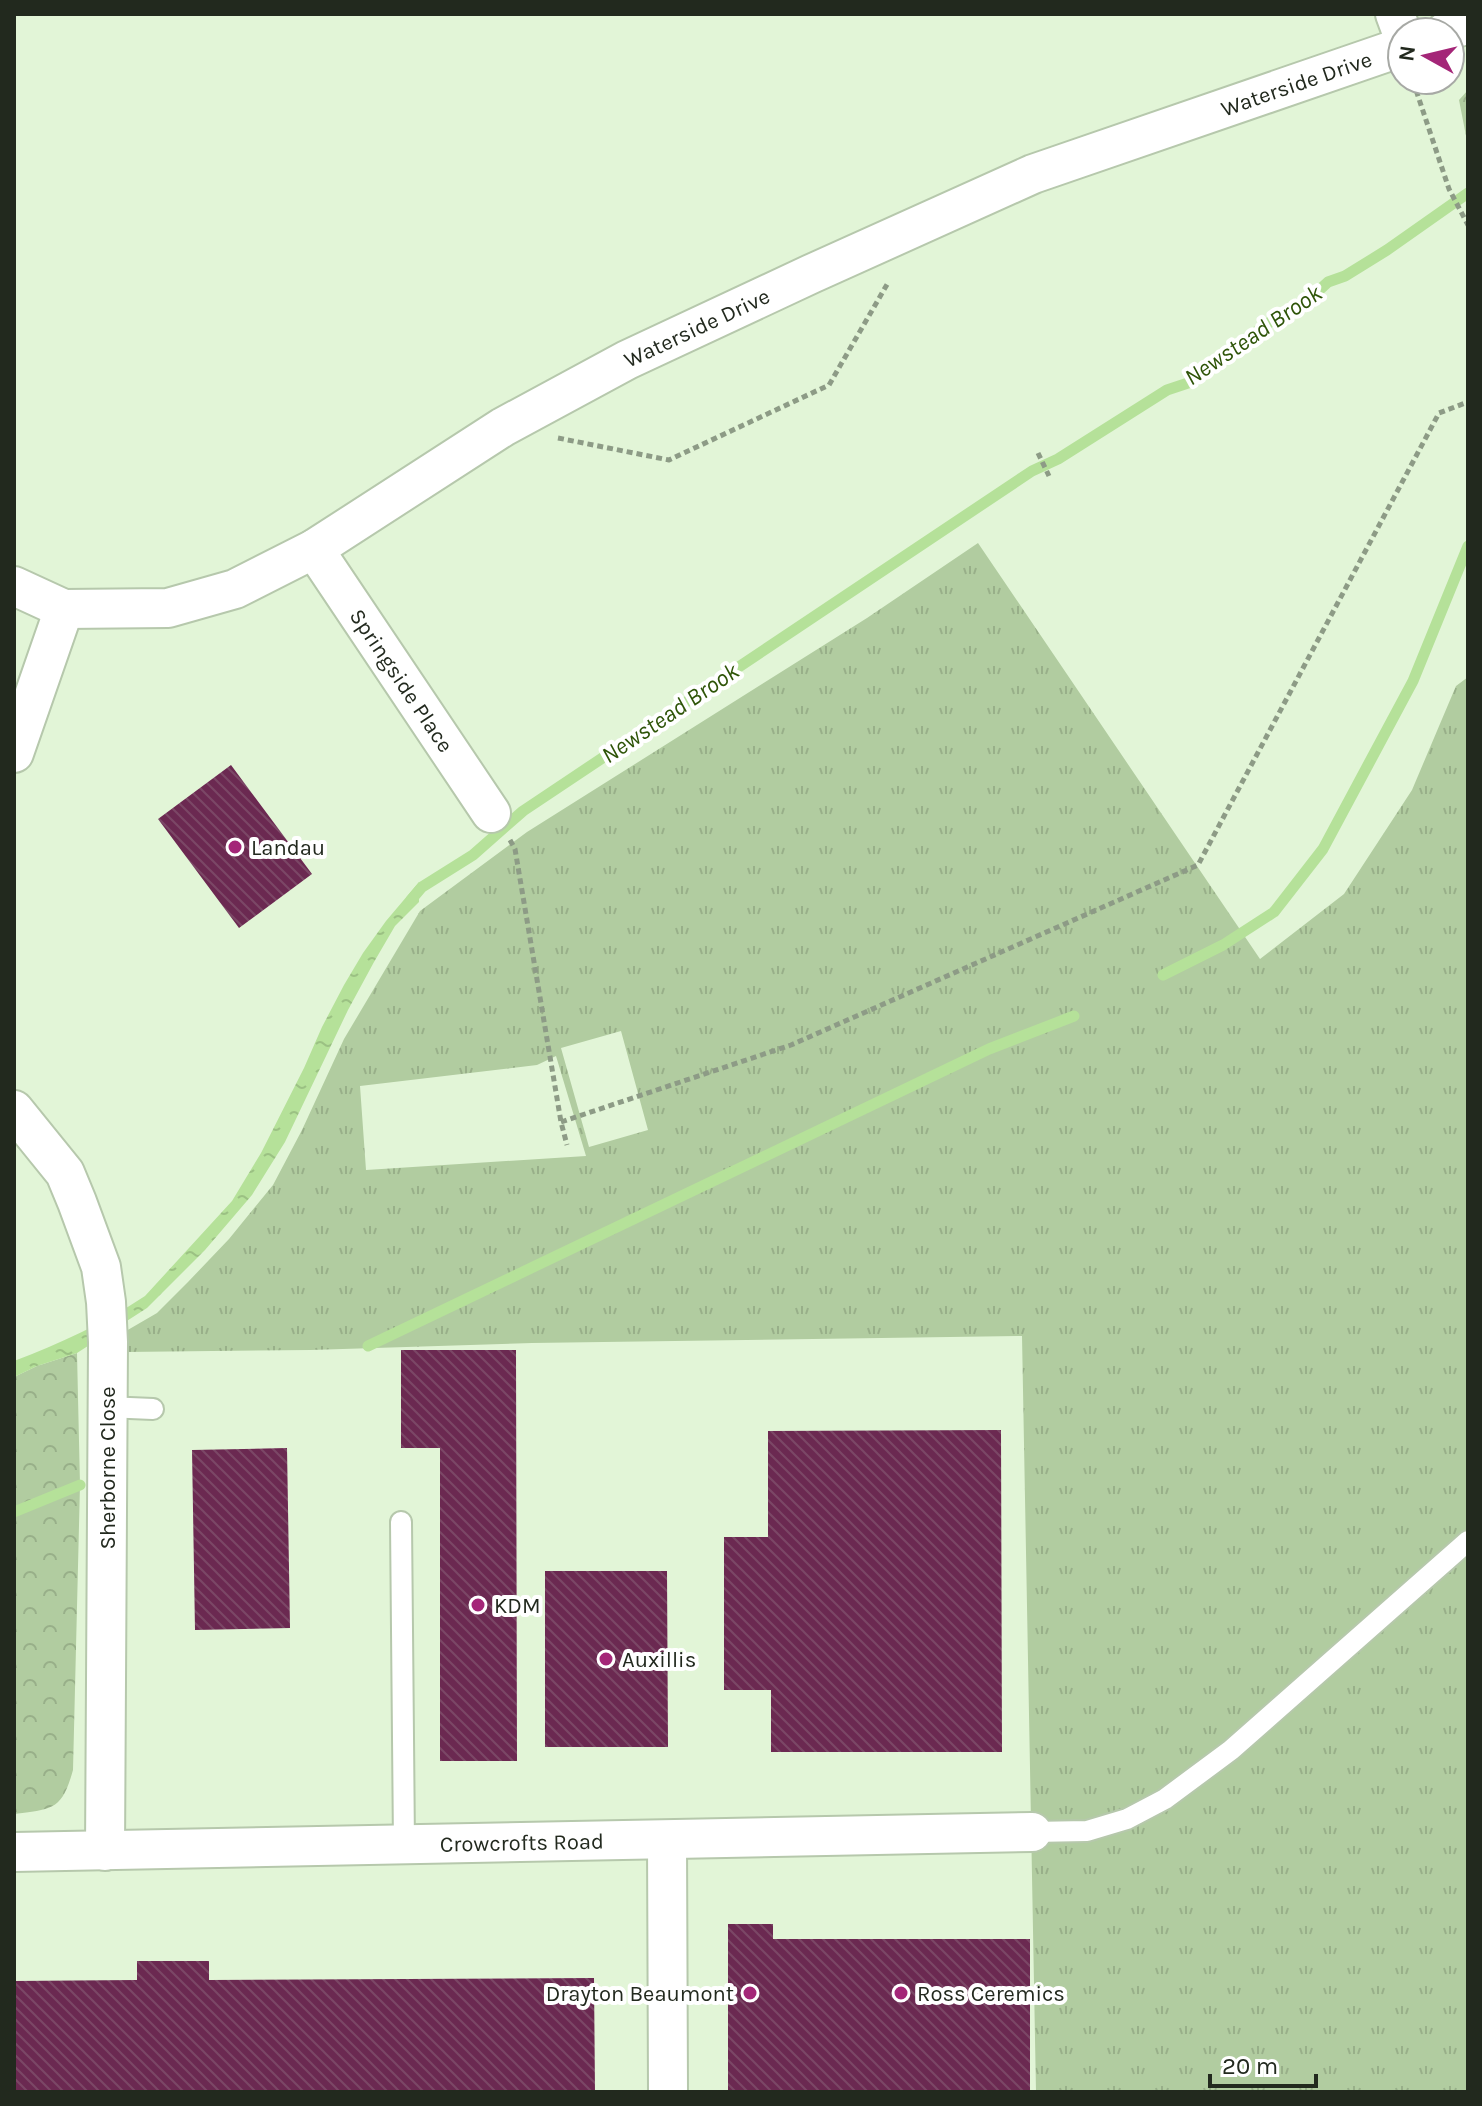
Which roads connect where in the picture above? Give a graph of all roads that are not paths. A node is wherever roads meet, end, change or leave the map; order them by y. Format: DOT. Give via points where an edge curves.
graph roads {
  1 [pos="1386,53"];
  2 [pos="314,549"];
  3 [pos="14,586"];
  4 [pos="64,609"];
  5 [pos="14,753"];
  6 [pos="491,813"];
  7 [pos="14,1110"];
  8 [pos="106,1407"];
  9 [pos="153,1409"];
  10 [pos="401,1522"];
  11 [pos="1468,1541"];
  12 [pos="1032,1832"];
  13 [pos="667,1840"];
  14 [pos="404,1845"];
  15 [pos="105,1851"];
  16 [pos="14,1852"];
  17 [pos="668,2092"];
  1 -- 2 [label="street, Waterside Drive" via="1033,174 627,360 503,427"];
  2 -- 4 [label="street, Waterside Drive" via="235,589 168,608"];
  2 -- 6 [label="street, Springside Place"];
  3 -- 4 [label="street, Waterside Drive"];
  4 -- 5 [label="street"];
  7 -- 8 [label="street, Sherborne Close" via="65,1173 101,1267 108,1342"];
  8 -- 9 [label="lane"];
  8 -- 15 [label="street, Sherborne Close"];
  10 -- 14 [label="lane"];
  11 -- 12 [label="lane" via="1231,1750 1165,1799 1127,1819 1087,1831"];
  12 -- 13 [label="street, Crowcrofts Road"];
  13 -- 14 [label="street, Crowcrofts Road"];
  13 -- 17 [label="street"];
  14 -- 15 [label="street, Crowcrofts Road"];
  15 -- 16 [label="street, Crowcrofts Road"];
}
